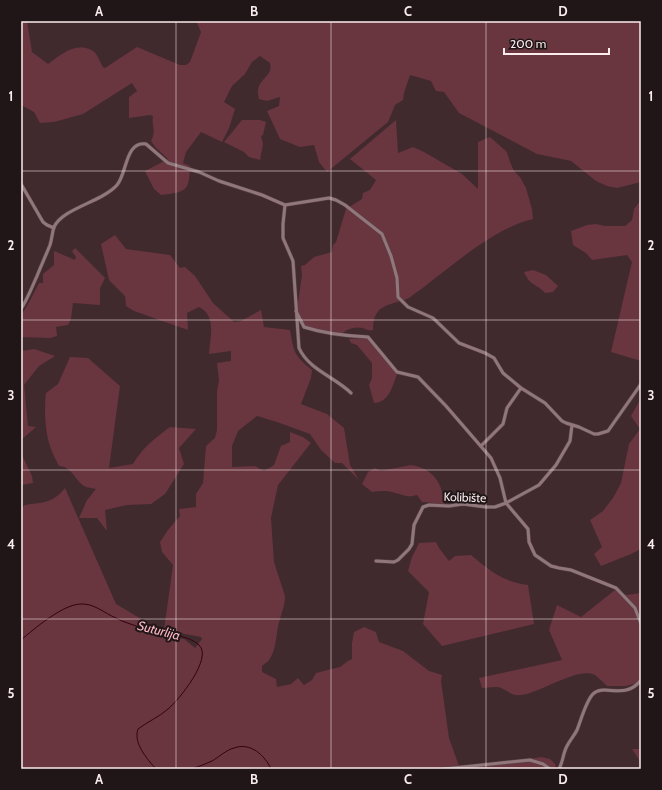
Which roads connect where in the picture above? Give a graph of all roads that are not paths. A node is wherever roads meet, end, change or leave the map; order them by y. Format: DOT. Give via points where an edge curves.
graph roads {
  1 [pos="21,184"];
  2 [pos="285,204"];
  3 [pos="54,228"];
  4 [pos="21,309"];
  5 [pos="296,311"];
  6 [pos="641,384"];
  7 [pos="521,388"];
  8 [pos="351,393"];
  9 [pos="572,426"];
  10 [pos="481,446"];
  11 [pos="506,503"];
  12 [pos="376,561"];
  13 [pos="641,624"];
  14 [pos="641,680"];
  15 [pos="444,769"];
  16 [pos="550,769"];
  17 [pos="559,769"];
  1 -- 3 [label="street" via="43,222"];
  2 -- 3 [label="street" via="168,163 146,144 142,144 129,153 116,186 66,215"];
  2 -- 5 [label="street" via="283,238 293,261"];
  2 -- 7 [label="street" via="329,198 345,205 376,229 382,234 391,256 400,300 408,307 433,318 459,343 494,358 503,373"];
  3 -- 4 [label="street" via="51,244"];
  5 -- 8 [label="street" via="299,348 302,355"];
  5 -- 10 [label="street" via="304,327 342,336 368,337 397,372 418,376"];
  6 -- 9 [label="street" via="608,431 594,434"];
  7 -- 9 [label="street" via="545,403"];
  7 -- 10 [label="street" via="507,408 503,424"];
  9 -- 11 [label="street, Kolibište" via="570,441 556,465 539,485"];
  10 -- 11 [label="street" via="497,469"];
  11 -- 12 [label="street, Kolibište" via="491,507 463,504 423,507 414,525 409,549 394,562"];
  11 -- 13 [label="street" via="528,529 534,555 551,566 571,570 616,588 635,608"];
  14 -- 17 [label="street" via="633,689 622,692 598,691 593,694 567,746"];
  15 -- 16 [label="street" via="530,760"];
}
